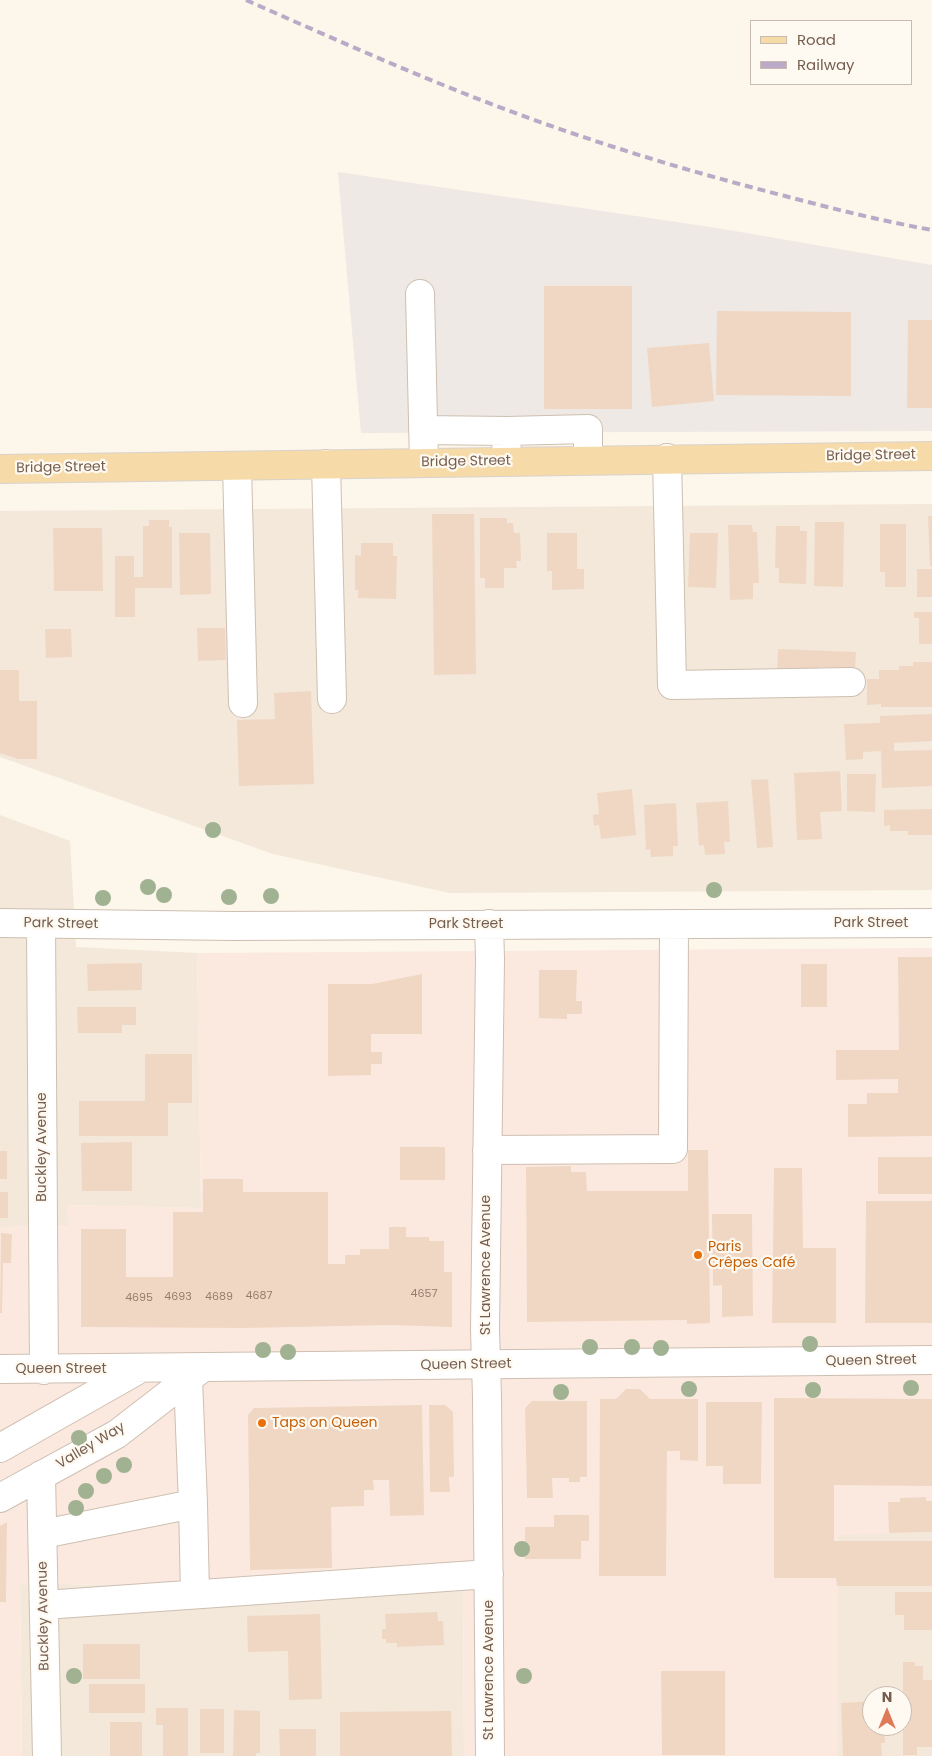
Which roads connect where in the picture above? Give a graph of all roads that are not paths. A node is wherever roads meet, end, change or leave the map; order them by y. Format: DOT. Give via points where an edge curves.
graph roads {
  1 [pos="420,294"];
  2 [pos="423,430"];
  3 [pos="506,431"];
  4 [pos="932,456"];
  5 [pos="667,458"];
  6 [pos="588,460"];
  7 [pos="506,461"];
  8 [pos="424,462"];
  9 [pos="326,464"];
  10 [pos="237,466"];
  11 [pos="0,469"];
  12 [pos="851,682"];
  13 [pos="332,699"];
  14 [pos="243,703"];
  15 [pos="932,923"];
  16 [pos="0,924"];
  17 [pos="41,924"];
  18 [pos="489,924"];
  19 [pos="674,924"];
  20 [pos="487,1150"];
  21 [pos="932,1360"];
  22 [pos="486,1364"];
  23 [pos="0,1369"];
  24 [pos="140,1369"];
  25 [pos="44,1370"];
  26 [pos="195,1373"];
  27 [pos="0,1448"];
  28 [pos="41,1476"];
  29 [pos="0,1498"];
  30 [pos="194,1504"];
  31 [pos="42,1534"];
  32 [pos="489,1574"];
  33 [pos="195,1594"];
  34 [pos="44,1605"];
  35 [pos="47,1756"];
  36 [pos="490,1756"];
  1 -- 2 [label="street"];
  2 -- 3 [label="street"];
  2 -- 8 [label="street"];
  3 -- 6 [label="street" via="588,429"];
  3 -- 7 [label="street"];
  4 -- 5 [label="main road, Bridge Street"];
  5 -- 6 [label="main road, Bridge Street"];
  5 -- 12 [label="street" via="672,685"];
  6 -- 7 [label="main road, Bridge Street"];
  7 -- 8 [label="main road, Bridge Street"];
  8 -- 9 [label="main road, Bridge Street"];
  9 -- 10 [label="main road, Bridge Street"];
  9 -- 13 [label="street"];
  10 -- 11 [label="main road, Bridge Street"];
  10 -- 14 [label="street"];
  15 -- 19 [label="street, Park Street"];
  16 -- 17 [label="street, Park Street"];
  17 -- 18 [label="street, Park Street"];
  17 -- 25 [label="street, Buckley Avenue"];
  18 -- 19 [label="street, Park Street"];
  18 -- 20 [label="street, St Lawrence Avenue"];
  19 -- 20 [label="street" via="673,1149"];
  20 -- 22 [label="street, St Lawrence Avenue"];
  21 -- 22 [label="street, Queen Street"];
  22 -- 26 [label="street, Queen Street"];
  22 -- 32 [label="street, St Lawrence Avenue"];
  23 -- 25 [label="street, Queen Street"];
  24 -- 25 [label="street, Queen Street"];
  24 -- 26 [label="street, Queen Street"];
  24 -- 27 [label="street"];
  26 -- 28 [label="street, Valley Way" via="116,1434"];
  26 -- 30 [label="street"];
  28 -- 29 [label="street, Valley Way"];
  28 -- 31 [label="street, Buckley Avenue"];
  30 -- 31 [label="street"];
  30 -- 33 [label="street"];
  31 -- 34 [label="street, Buckley Avenue"];
  32 -- 33 [label="street"];
  32 -- 36 [label="street, St Lawrence Avenue"];
  33 -- 34 [label="street"];
  34 -- 35 [label="street, Buckley Avenue"];
}
